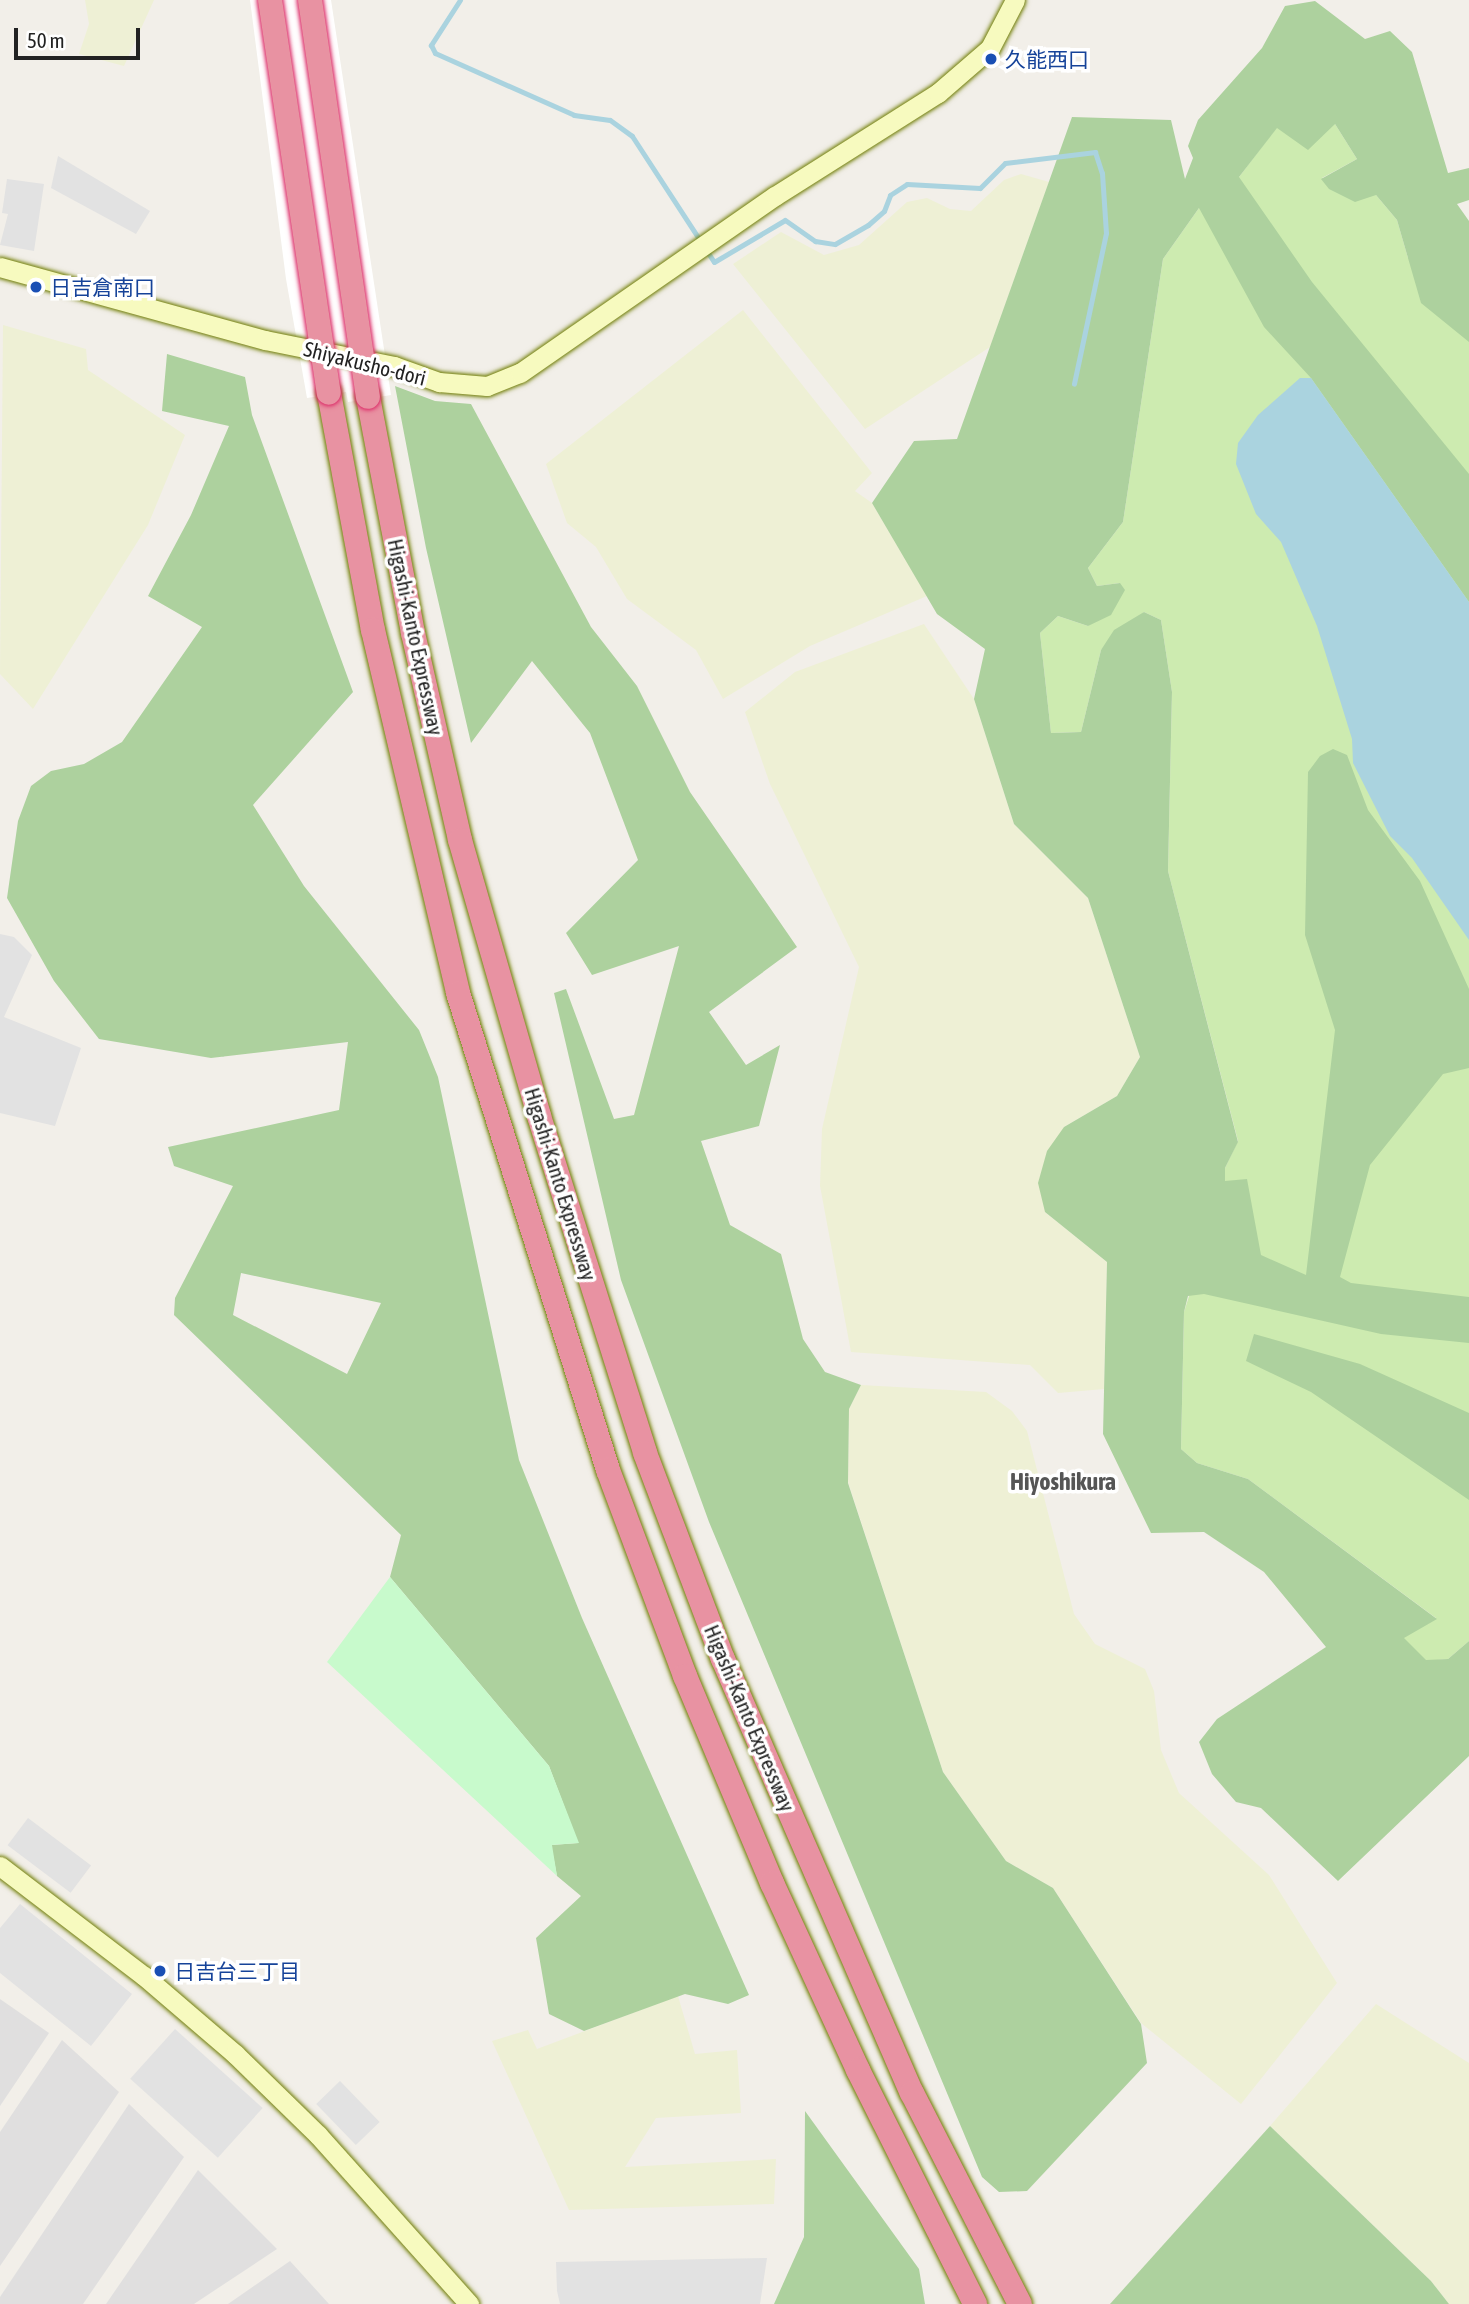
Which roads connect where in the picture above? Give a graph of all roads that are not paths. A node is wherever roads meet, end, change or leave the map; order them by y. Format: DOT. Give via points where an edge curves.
graph roads {
  1 [pos="270,0"];
  2 [pos="310,0"];
  3 [pos="1015,0"];
  4 [pos="0,267"];
  5 [pos="0,1866"];
  6 [pos="469,2304"];
  7 [pos="975,2304"];
  8 [pos="1020,2304"];
  1 -- 7 [label="highway, Higashi-Kanto Expressway, bridge" via="328,393 373,630 458,993 608,1470 685,1676 772,1883 858,2070"];
  2 -- 8 [label="highway, Higashi-Kanto Expressway, bridge" via="368,397 413,633 460,840 535,1103 645,1453 723,1659 912,2093"];
  3 -- 4 [label="street, Shiyakusho-dori" via="990,48 970,68 704,244 520,373 487,386 439,382 394,366 265,340"];
  5 -- 6 [label="street" via="144,1976 235,2054 318,2135"];
}
